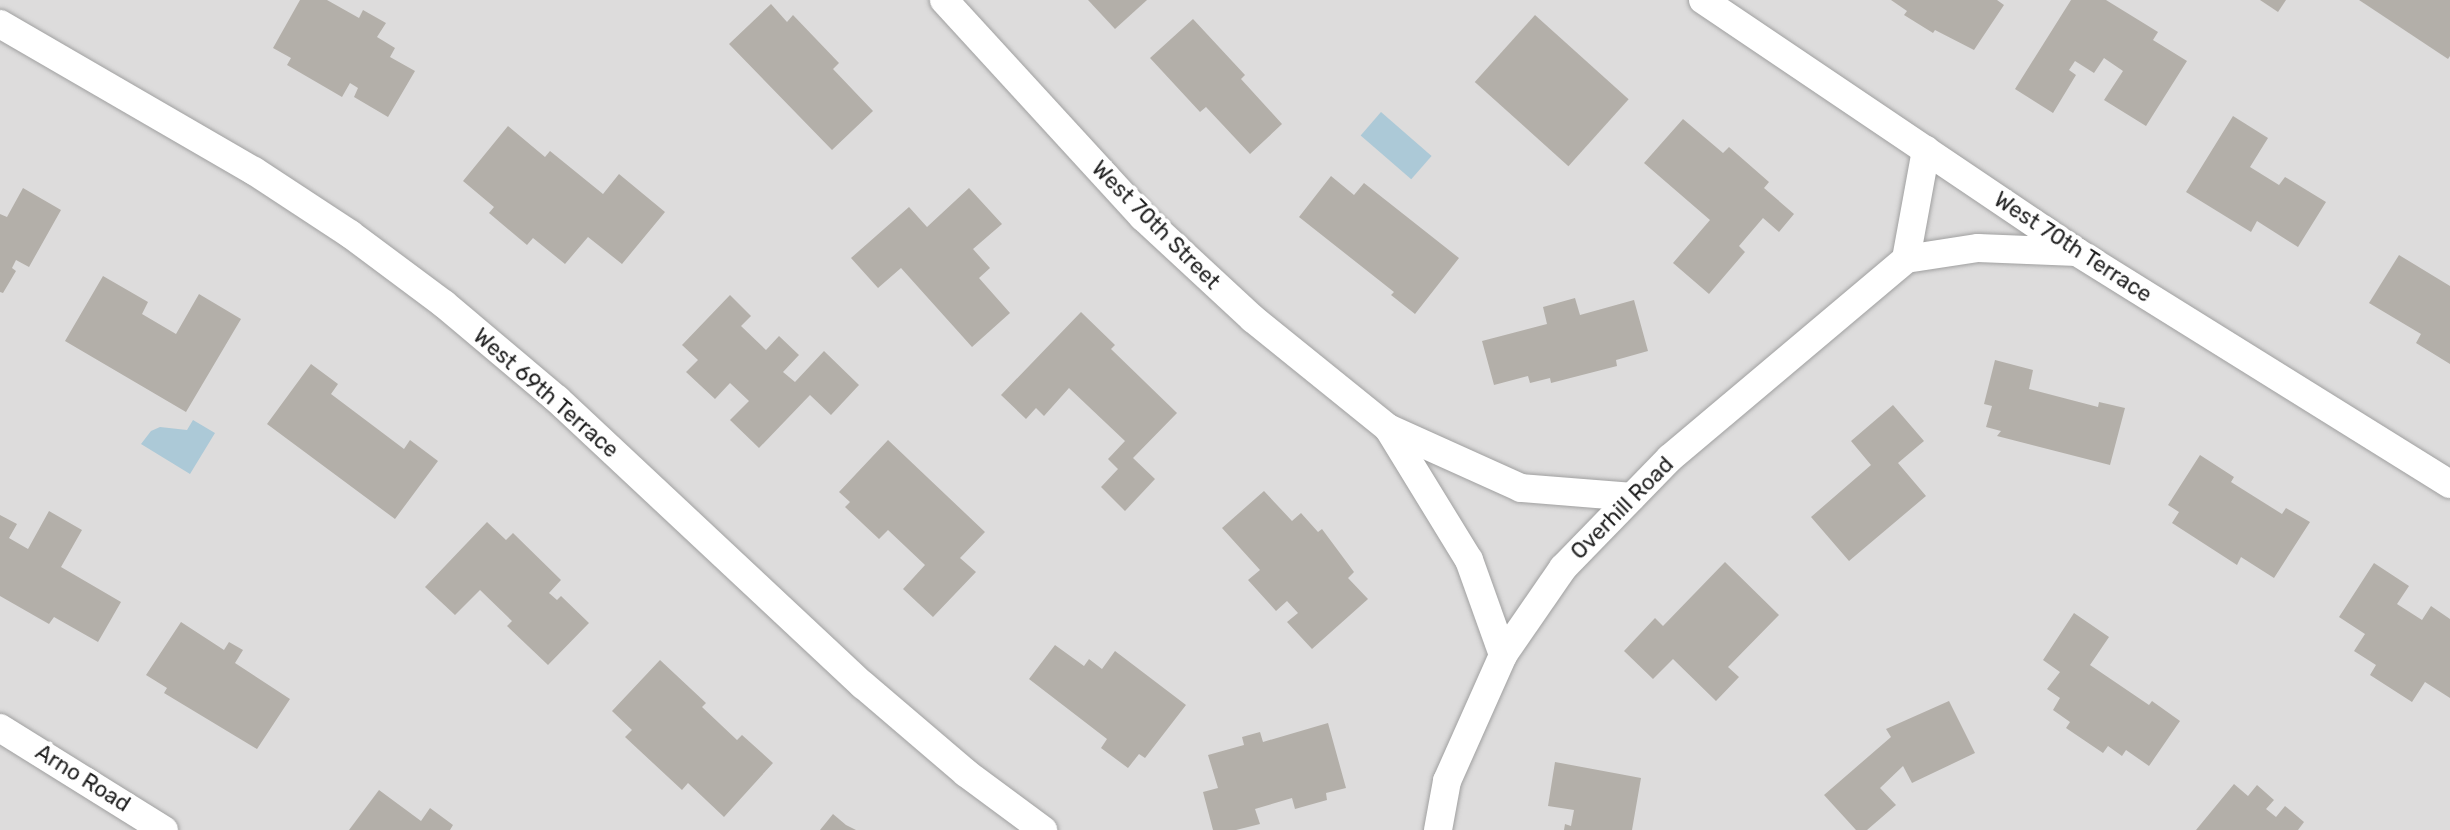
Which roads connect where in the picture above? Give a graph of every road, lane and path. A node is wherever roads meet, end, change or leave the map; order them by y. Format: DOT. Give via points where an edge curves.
graph roads {
  1 [pos="944,0"];
  2 [pos="1703,0"];
  3 [pos="0,24"];
  4 [pos="1926,150"];
  5 [pos="2077,252"];
  6 [pos="1906,259"];
  7 [pos="1388,428"];
  8 [pos="2450,484"];
  9 [pos="1632,497"];
  10 [pos="1503,655"];
  11 [pos="0,728"];
  12 [pos="164,830"];
  13 [pos="1043,830"];
  14 [pos="1438,830"];
  1 -- 7 [label="street, West 70th Street" via="1143,217 1253,319"];
  2 -- 4 [label="street, West 70th Terrace"];
  3 -- 13 [label="street, West 69th Terrace" via="254,171 444,304 557,399 863,685"];
  4 -- 5 [label="street, West 70th Terrace"];
  4 -- 6 [label="street"];
  5 -- 6 [label="street" via="1978,248"];
  5 -- 8 [label="street, West 70th Terrace"];
  6 -- 9 [label="street, Overhill Road" via="1670,458"];
  7 -- 9 [label="street, West 70th Street" via="1521,488"];
  7 -- 10 [label="street, West 70th Street" via="1469,560"];
  9 -- 10 [label="street, Overhill Road" via="1563,568"];
  10 -- 14 [label="street, Overhill Road" via="1447,781"];
  11 -- 12 [label="street, Arno Road"];
}
